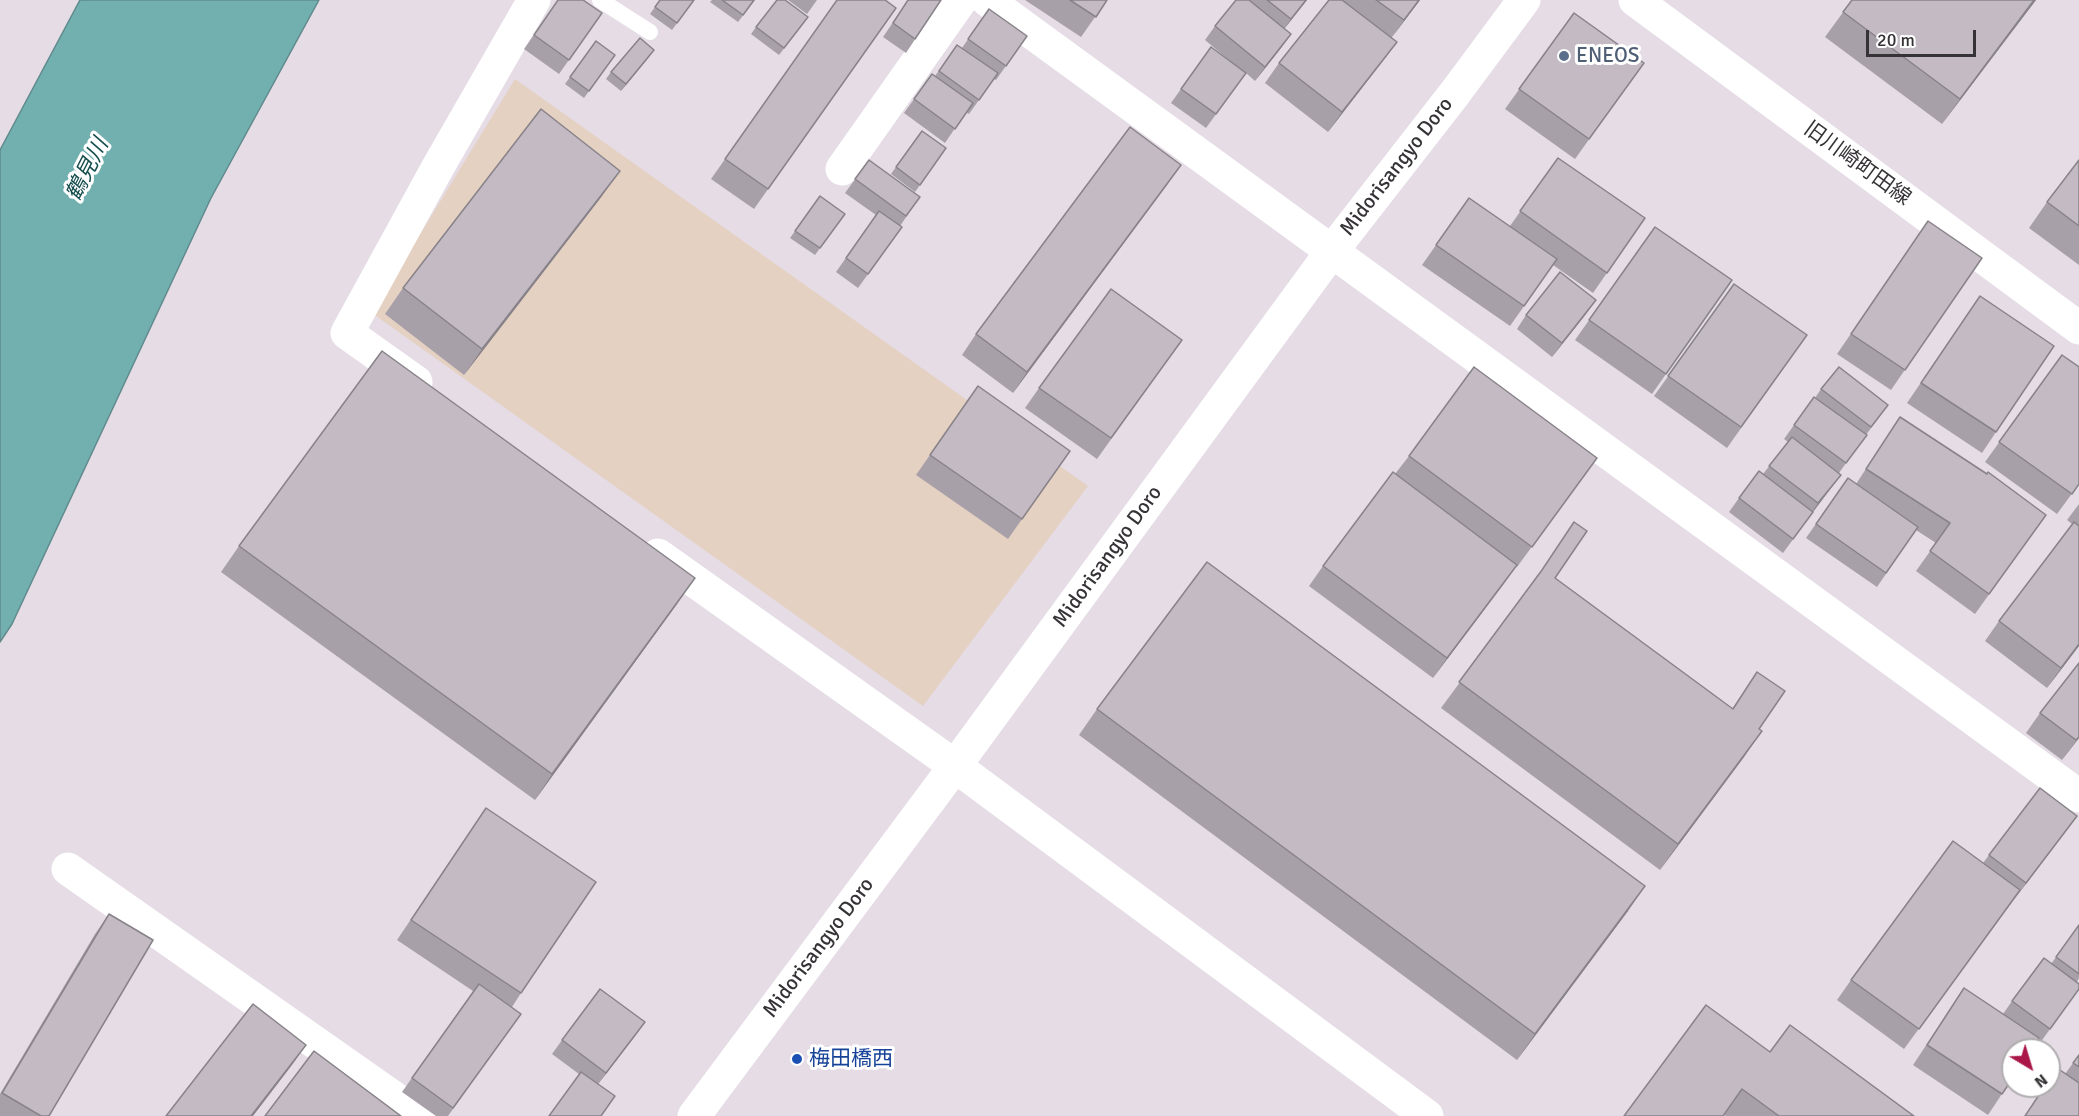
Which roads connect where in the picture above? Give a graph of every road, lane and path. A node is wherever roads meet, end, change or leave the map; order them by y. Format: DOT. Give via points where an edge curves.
graph roads {
  1 [pos="534,0"];
  2 [pos="600,0"];
  3 [pos="961,0"];
  4 [pos="987,0"];
  5 [pos="1524,0"];
  6 [pos="1635,0"];
  7 [pos="650,32"];
  8 [pos="842,169"];
  9 [pos="1332,251"];
  10 [pos="2079,328"];
  11 [pos="443,402"];
  12 [pos="636,539"];
  13 [pos="955,766"];
  14 [pos="2079,796"];
  15 [pos="68,869"];
  16 [pos="420,1116"];
  17 [pos="694,1116"];
  18 [pos="1427,1116"];
  1 -- 11 [label="street" via="347,333"];
  2 -- 7 [label="lane"];
  3 -- 8 [label="street"];
  4 -- 9 [label="street"];
  5 -- 9 [label="street, Midorisangyo Doro"];
  6 -- 10 [label="street, 旧川崎町田線"];
  9 -- 13 [label="street, Midorisangyo Doro"];
  9 -- 14 [label="street"];
  12 -- 13 [label="street"];
  13 -- 17 [label="street, Midorisangyo Doro"];
  13 -- 18 [label="street"];
  15 -- 16 [label="street"];
}
